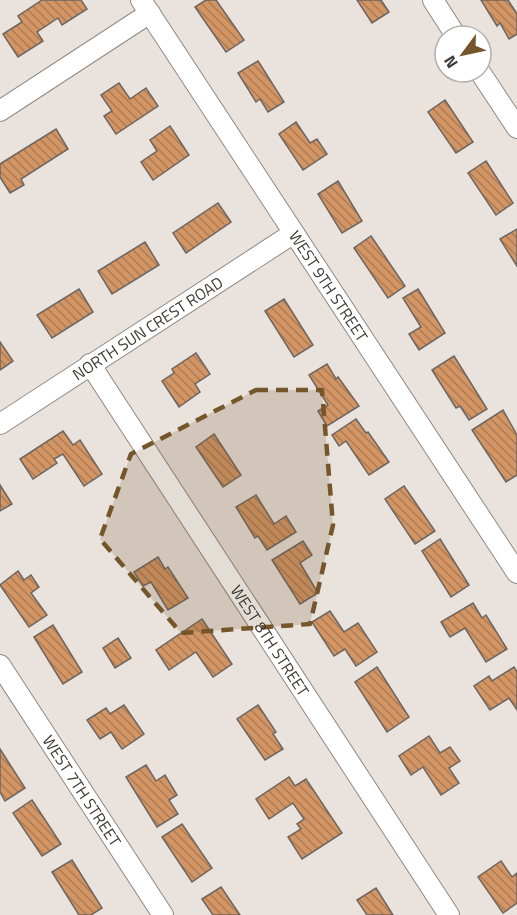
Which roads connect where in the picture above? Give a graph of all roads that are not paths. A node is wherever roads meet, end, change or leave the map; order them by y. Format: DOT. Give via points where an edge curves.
graph roads {
  1 [pos="433,0"];
  2 [pos="145,6"];
  3 [pos="448,24"];
  4 [pos="488,84"];
  5 [pos="0,111"];
  6 [pos="517,128"];
  7 [pos="294,232"];
  8 [pos="90,364"];
  9 [pos="0,424"];
  10 [pos="517,573"];
  11 [pos="0,665"];
  12 [pos="163,915"];
  13 [pos="449,915"];
  1 -- 3 [label="street"];
  2 -- 5 [label="street"];
  2 -- 7 [label="street, WEST 9TH STREET"];
  4 -- 6 [label="street"];
  7 -- 8 [label="street, NORTH SUN CREST ROAD"];
  7 -- 10 [label="street, WEST 9TH STREET"];
  8 -- 9 [label="street, NORTH SUN CREST ROAD"];
  8 -- 13 [label="street, WEST 8TH STREET"];
  11 -- 12 [label="street, WEST 7TH STREET"];
}
